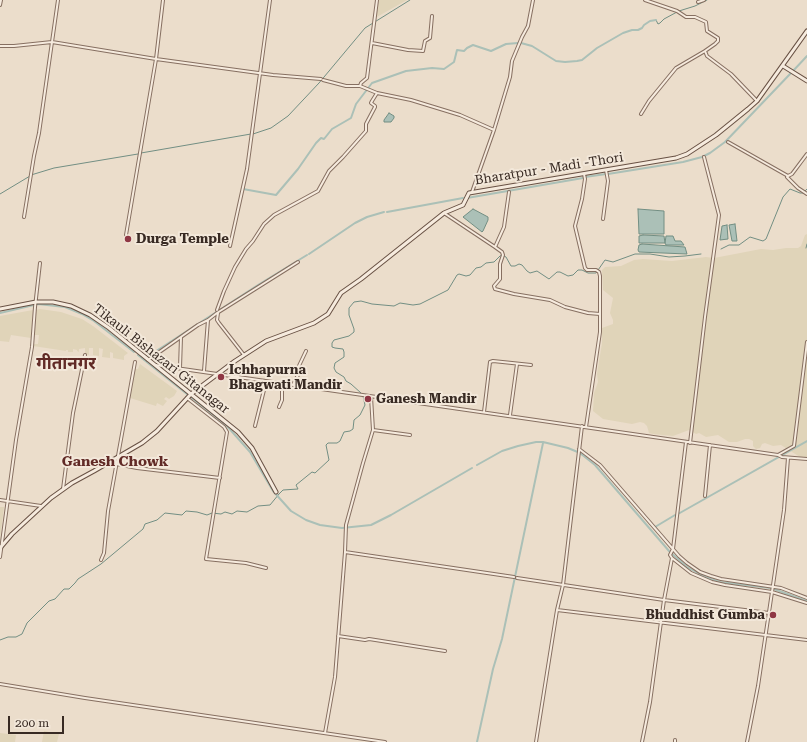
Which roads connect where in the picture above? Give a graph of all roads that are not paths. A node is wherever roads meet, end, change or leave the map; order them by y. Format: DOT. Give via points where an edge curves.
graph roads {
  1 [pos="1,0"];
  2 [pos="58,0"];
  3 [pos="163,0"];
  4 [pos="270,0"];
  5 [pos="377,0"];
  6 [pos="533,0"];
  7 [pos="646,0"];
  8 [pos="704,0"];
  9 [pos="698,2"];
  10 [pos="0,6"];
  11 [pos="432,16"];
  12 [pos="807,31"];
  13 [pos="52,42"];
  14 [pos="372,43"];
  15 [pos="0,46"];
  16 [pos="705,51"];
  17 [pos="156,59"];
  18 [pos="783,66"];
  19 [pos="260,73"];
  20 [pos="807,81"];
  21 [pos="360,86"];
  22 [pos="377,93"];
  23 [pos="757,101"];
  24 [pos="640,114"];
  25 [pos="494,130"];
  26 [pos="728,142"];
  27 [pos="807,154"];
  28 [pos="704,157"];
  29 [pos="606,170"];
  30 [pos="584,174"];
  31 [pos="786,176"];
  32 [pos="472,192"];
  33 [pos="509,192"];
  34 [pos="805,193"];
  35 [pos="444,214"];
  36 [pos="24,217"];
  37 [pos="603,219"];
  38 [pos="126,235"];
  39 [pos="230,246"];
  40 [pos="495,247"];
  41 [pos="298,262"];
  42 [pos="40,264"];
  43 [pos="36,302"];
  44 [pos="0,309"];
  45 [pos="217,310"];
  46 [pos="217,313"];
  47 [pos="600,314"];
  48 [pos="208,320"];
  49 [pos="181,337"];
  50 [pos="807,342"];
  51 [pos="306,351"];
  52 [pos="85,355"];
  53 [pos="244,355"];
  54 [pos="148,360"];
  55 [pos="135,362"];
  56 [pos="517,364"];
  57 [pos="154,365"];
  58 [pos="531,365"];
  59 [pos="180,368"];
  60 [pos="204,372"];
  61 [pos="219,374"];
  62 [pos="236,376"];
  63 [pos="264,381"];
  64 [pos="282,383"];
  65 [pos="294,385"];
  66 [pos="232,387"];
  67 [pos="189,396"];
  68 [pos="371,397"];
  69 [pos="279,407"];
  70 [pos="484,412"];
  71 [pos="510,415"];
  72 [pos="255,426"];
  73 [pos="582,426"];
  74 [pos="586,427"];
  75 [pos="373,430"];
  76 [pos="410,435"];
  77 [pos="686,442"];
  78 [pos="690,442"];
  79 [pos="710,445"];
  80 [pos="579,450"];
  81 [pos="780,456"];
  82 [pos="118,458"];
  83 [pos="788,458"];
  84 [pos="807,459"];
  85 [pos="117,464"];
  86 [pos="220,478"];
  87 [pos="63,488"];
  88 [pos="276,492"];
  89 [pos="705,496"];
  90 [pos="0,500"];
  91 [pos="7,501"];
  92 [pos="42,507"];
  93 [pos="0,548"];
  94 [pos="672,551"];
  95 [pos="345,552"];
  96 [pos="0,557"];
  97 [pos="672,558"];
  98 [pos="101,560"];
  99 [pos="266,568"];
  100 [pos="514,577"];
  101 [pos="517,578"];
  102 [pos="563,585"];
  103 [pos="772,586"];
  104 [pos="772,592"];
  105 [pos="807,598"];
  106 [pos="664,600"];
  107 [pos="807,603"];
  108 [pos="558,610"];
  109 [pos="769,613"];
  110 [pos="662,622"];
  111 [pos="765,635"];
  112 [pos="338,636"];
  113 [pos="807,640"];
  114 [pos="445,651"];
  115 [pos="0,684"];
  116 [pos="325,734"];
  117 [pos="385,742"];
  118 [pos="536,742"];
  119 [pos="642,742"];
  120 [pos="747,742"];
  1 -- 10 [label="street"];
  2 -- 13 [label="street"];
  3 -- 17 [label="street"];
  4 -- 19 [label="street"];
  5 -- 14 [label="street"];
  6 -- 25 [label="street" via="528,26 512,61 510,77"];
  7 -- 16 [label="street" via="677,11 686,17 695,16 706,22 707,31 718,38 716,44"];
  8 -- 9 [label="street"];
  11 -- 14 [label="street" via="430,38 425,41 423,51"];
  12 -- 18 [label="main road, Bharatpur - Madi -Thori"];
  13 -- 15 [label="street"];
  13 -- 17 [label="street"];
  13 -- 36 [label="street"];
  14 -- 21 [label="street" via="367,78"];
  16 -- 23 [label="street" via="707,56 731,74"];
  16 -- 24 [label="street" via="676,68"];
  17 -- 19 [label="street"];
  17 -- 38 [label="street"];
  18 -- 20 [label="main road"];
  18 -- 23 [label="main road, Bharatpur - Madi -Thori"];
  19 -- 21 [label="street"];
  19 -- 39 [label="street" via="246,169"];
  21 -- 22 [label="street"];
  22 -- 25 [label="street" via="448,111"];
  22 -- 45 [label="street" via="371,103 375,107 366,124 366,131 329,171 318,191 274,215 264,224 236,267"];
  23 -- 29 [label="main road, Bharatpur - Madi -Thori" via="716,135 681,156"];
  25 -- 32 [label="street"];
  26 -- 31 [label="street"];
  27 -- 31 [label="street" via="792,174"];
  28 -- 78 [label="street" via="719,215"];
  29 -- 30 [label="main road, Bharatpur - Madi -Thori"];
  29 -- 37 [label="street" via="608,181"];
  30 -- 32 [label="main road, Bharatpur - Madi -Thori"];
  30 -- 47 [label="street" via="582,199 575,226 587,270 599,272"];
  31 -- 34 [label="street"];
  32 -- 35 [label="main road, Bharatpur - Madi -Thori" via="467,194 463,205"];
  33 -- 40 [label="street" via="504,227"];
  35 -- 40 [label="street"];
  35 -- 53 [label="main road, Bharatpur - Madi -Thori" via="341,293 328,314 314,323 266,341"];
  40 -- 47 [label="street" via="502,252 500,279 494,286 495,289 550,300 565,307"];
  41 -- 46 [label="street"];
  42 -- 43 [label="street"];
  43 -- 44 [label="main road, Tikauli Bishazari Gitanagar"];
  43 -- 54 [label="main road, Tikauli Bishazari Gitanagar" via="53,302 81,310 109,328"];
  43 -- 91 [label="street" via="32,347"];
  46 -- 48 [label="street"];
  46 -- 53 [label="street" via="219,323"];
  47 -- 74 [label="street" via="600,332"];
  48 -- 49 [label="street"];
  48 -- 60 [label="street"];
  49 -- 54 [label="street"];
  49 -- 59 [label="street"];
  50 -- 81 [label="street" via="794,446"];
  51 -- 65 [label="street" via="297,370"];
  52 -- 87 [label="street" via="73,413"];
  53 -- 61 [label="main road, Bharatpur - Madi -Thori"];
  54 -- 57 [label="main road, Tikauli Bishazari Gitanagar"];
  55 -- 82 [label="street"];
  56 -- 58 [label="street"];
  56 -- 70 [label="street" via="490,362"];
  56 -- 71 [label="street"];
  57 -- 59 [label="street"];
  57 -- 67 [label="main road, Tikauli Bishazari Gitanagar"];
  59 -- 60 [label="street"];
  60 -- 61 [label="street"];
  61 -- 62 [label="street"];
  61 -- 67 [label="main road, Bharatpur - Madi -Thori"];
  62 -- 63 [label="street"];
  62 -- 66 [label="street"];
  63 -- 64 [label="street"];
  63 -- 72 [label="street"];
  64 -- 65 [label="street"];
  64 -- 69 [label="street" via="282,400"];
  65 -- 68 [label="street"];
  67 -- 82 [label="main road, Bharatpur - Madi -Thori" via="157,431"];
  67 -- 86 [label="street" via="227,432"];
  67 -- 88 [label="main road, Tikauli Bishazari Gitanagar" via="247,441"];
  68 -- 70 [label="street"];
  68 -- 75 [label="street"];
  70 -- 71 [label="street"];
  71 -- 73 [label="street"];
  73 -- 74 [label="street"];
  73 -- 80 [label="street"];
  74 -- 77 [label="street"];
  75 -- 76 [label="street"];
  75 -- 95 [label="street" via="346,528"];
  77 -- 78 [label="street"];
  77 -- 94 [label="street"];
  78 -- 79 [label="street"];
  79 -- 81 [label="street"];
  79 -- 89 [label="street"];
  80 -- 94 [label="street" via="600,465"];
  80 -- 102 [label="street"];
  81 -- 83 [label="street"];
  82 -- 85 [label="street"];
  82 -- 87 [label="main road, Bharatpur - Madi -Thori"];
  83 -- 84 [label="street"];
  83 -- 103 [label="street" via="785,504"];
  85 -- 86 [label="street"];
  85 -- 98 [label="street"];
  86 -- 99 [label="street" via="207,560 246,563"];
  87 -- 92 [label="main road, Bharatpur - Madi -Thori"];
  90 -- 91 [label="street"];
  91 -- 92 [label="street"];
  91 -- 93 [label="street"];
  92 -- 93 [label="main road, Bharatpur - Madi -Thori"];
  93 -- 96 [label="street"];
  94 -- 97 [label="street"];
  94 -- 103 [label="street" via="687,564 711,576"];
  95 -- 100 [label="street"];
  95 -- 112 [label="street"];
  97 -- 104 [label="street" via="691,573 712,582"];
  97 -- 106 [label="street"];
  101 -- 102 [label="street"];
  102 -- 106 [label="street"];
  102 -- 108 [label="street"];
  103 -- 104 [label="street"];
  103 -- 105 [label="street"];
  104 -- 107 [label="street"];
  104 -- 109 [label="street"];
  106 -- 109 [label="street"];
  106 -- 110 [label="street"];
  108 -- 110 [label="street"];
  108 -- 118 [label="street"];
  109 -- 111 [label="street"];
  110 -- 111 [label="street"];
  110 -- 119 [label="street"];
  111 -- 113 [label="street"];
  111 -- 120 [label="street"];
  112 -- 114 [label="street"];
  112 -- 116 [label="street"];
  115 -- 116 [label="street"];
  116 -- 117 [label="street"];
}
